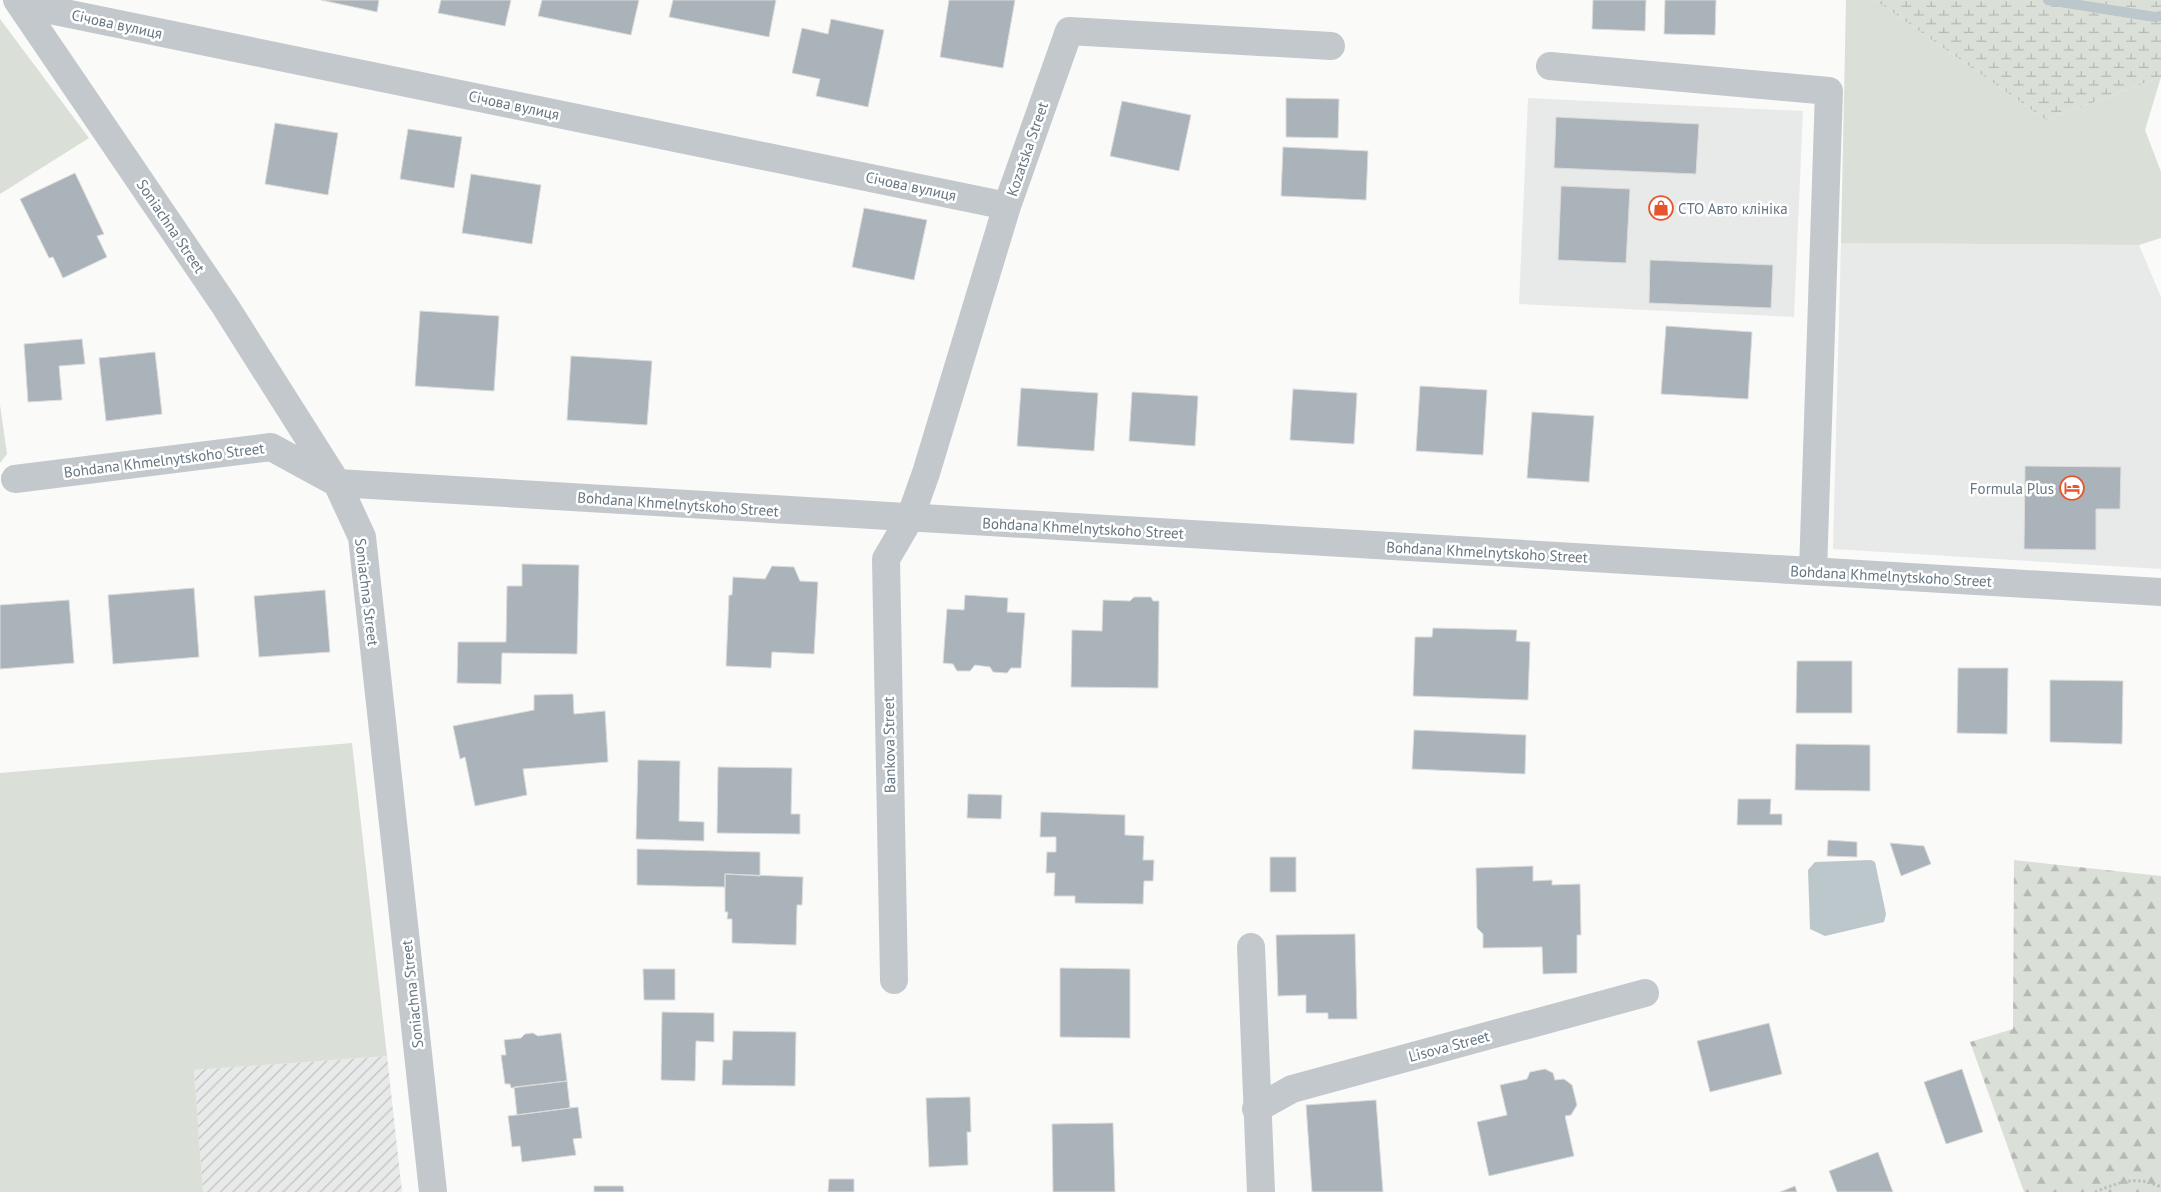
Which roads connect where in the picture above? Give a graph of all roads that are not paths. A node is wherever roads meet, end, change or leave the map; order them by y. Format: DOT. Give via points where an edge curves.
graph roads {
  1 [pos="20,1"];
  2 [pos="1331,46"];
  3 [pos="1550,66"];
  4 [pos="1007,206"];
  5 [pos="15,479"];
  6 [pos="338,483"];
  7 [pos="910,518"];
  8 [pos="1813,571"];
  9 [pos="2161,592"];
  10 [pos="1251,947"];
  11 [pos="894,980"];
  12 [pos="1645,993"];
  13 [pos="1256,1109"];
  14 [pos="433,1192"];
  15 [pos="1261,1192"];
  1 -- 4 [label="street, Січова вулиця"];
  1 -- 6 [label="street, Soniachna Street" via="225,306"];
  2 -- 4 [label="street, Kozatska Street" via="1069,32"];
  3 -- 8 [label="street" via="1829,91"];
  4 -- 7 [label="street, Kozatska Street"];
  5 -- 6 [label="street, Bohdana Khmelnytskoho Street" via="271,447"];
  6 -- 7 [label="street, Bohdana Khmelnytskoho Street"];
  6 -- 14 [label="street, Soniachna Street" via="362,537"];
  7 -- 8 [label="street, Bohdana Khmelnytskoho Street"];
  7 -- 11 [label="street, Bankova Street" via="886,559"];
  8 -- 9 [label="street, Bohdana Khmelnytskoho Street"];
  10 -- 13 [label="street"];
  12 -- 13 [label="street, Lisova Street" via="1292,1089"];
  13 -- 15 [label="street"];
}
